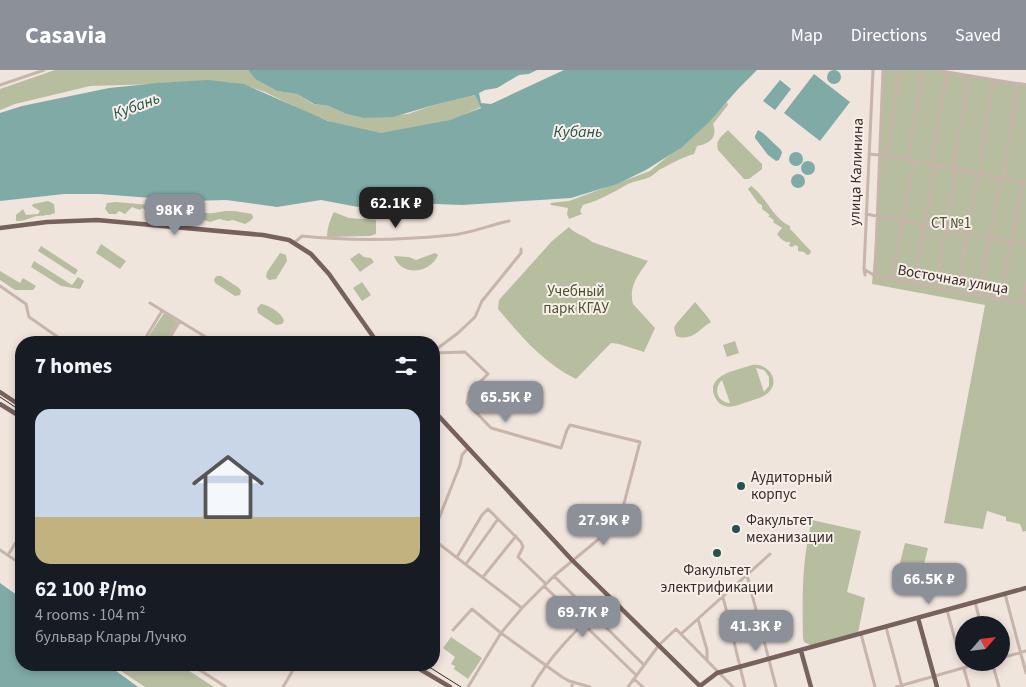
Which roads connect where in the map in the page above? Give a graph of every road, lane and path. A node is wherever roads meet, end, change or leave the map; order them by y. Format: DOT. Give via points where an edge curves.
graph roads {
  1 [pos="44,70"];
  2 [pos="873,70"];
  3 [pos="884,70"];
  4 [pos="900,70"];
  5 [pos="923,70"];
  6 [pos="935,70"];
  7 [pos="947,72"];
  8 [pos="969,76"];
  9 [pos="994,80"];
  10 [pos="1018,84"];
  11 [pos="0,85"];
  12 [pos="1026,85"];
  13 [pos="869,154"];
  14 [pos="880,155"];
  15 [pos="887,156"];
  16 [pos="908,161"];
  17 [pos="914,162"];
  18 [pos="933,166"];
  19 [pos="955,170"];
  20 [pos="980,174"];
  21 [pos="1002,178"];
  22 [pos="1025,182"];
  23 [pos="866,214"];
  24 [pos="878,217"];
  25 [pos="509,221"];
  26 [pos="902,221"];
  27 [pos="924,225"];
  28 [pos="0,228"];
  29 [pos="945,229"];
  30 [pos="968,233"];
  31 [pos="990,237"];
  32 [pos="1011,241"];
  33 [pos="295,242"];
  34 [pos="1026,244"];
  35 [pos="521,249"];
  36 [pos="864,269"];
  37 [pos="865,275"];
  38 [pos="875,276"];
  39 [pos="892,280"];
  40 [pos="1026,282"];
  41 [pos="914,284"];
  42 [pos="0,286"];
  43 [pos="936,287"];
  44 [pos="957,291"];
  45 [pos="979,295"];
  46 [pos="1000,299"];
  47 [pos="150,303"];
  48 [pos="1024,303"];
  49 [pos="162,311"];
  50 [pos="180,321"];
  51 [pos="56,336"];
  52 [pos="147,336"];
  53 [pos="171,336"];
  54 [pos="204,336"];
  55 [pos="373,336"];
  56 [pos="440,347"];
  57 [pos="440,352"];
  58 [pos="0,392"];
  59 [pos="15,402"];
  60 [pos="0,404"];
  61 [pos="15,413"];
  62 [pos="440,417"];
  63 [pos="469,448"];
  64 [pos="440,516"];
  65 [pos="498,519"];
  66 [pos="516,536"];
  67 [pos="15,544"];
  68 [pos="440,545"];
  69 [pos="0,550"];
  70 [pos="770,554"];
  71 [pos="8,555"];
  72 [pos="456,557"];
  73 [pos="15,560"];
  74 [pos="572,560"];
  75 [pos="466,564"];
  76 [pos="747,575"];
  77 [pos="554,576"];
  78 [pos="483,578"];
  79 [pos="545,585"];
  80 [pos="1026,588"];
  81 [pos="1005,594"];
  82 [pos="610,597"];
  83 [pos="723,597"];
  84 [pos="975,602"];
  85 [pos="522,608"];
  86 [pos="946,610"];
  87 [pos="592,615"];
  88 [pos="979,616"];
  89 [pos="918,618"];
  90 [pos="698,619"];
  91 [pos="582,625"];
  92 [pos="886,627"];
  93 [pos="453,630"];
  94 [pos="501,633"];
  95 [pos="681,634"];
  96 [pos="861,634"];
  97 [pos="955,641"];
  98 [pos="658,645"];
  99 [pos="801,651"];
  100 [pos="1026,651"];
  101 [pos="1020,653"];
  102 [pos="1010,656"];
  103 [pos="769,658"];
  104 [pos="706,660"];
  105 [pos="644,664"];
  106 [pos="547,665"];
  107 [pos="740,666"];
  108 [pos="201,671"];
  109 [pos="292,671"];
  110 [pos="422,671"];
  111 [pos="955,671"];
  112 [pos="965,671"];
  113 [pos="995,671"];
  114 [pos="717,673"];
  115 [pos="1026,673"];
  116 [pos="934,676"];
  117 [pos="635,677"];
  118 [pos="572,682"];
  119 [pos="902,686"];
  120 [pos="226,687"];
  121 [pos="283,687"];
  122 [pos="450,687"];
  123 [pos="468,687"];
  124 [pos="532,687"];
  125 [pos="572,687"];
  126 [pos="590,687"];
  127 [pos="628,687"];
  128 [pos="643,687"];
  129 [pos="700,687"];
  130 [pos="733,687"];
  131 [pos="746,687"];
  132 [pos="776,687"];
  133 [pos="811,687"];
  134 [pos="875,687"];
  135 [pos="896,687"];
  136 [pos="937,687"];
  137 [pos="969,687"];
  138 [pos="999,687"];
  1 -- 11 [label="street"];
  2 -- 13 [label="street, улица Калинина"];
  3 -- 14 [label="street"];
  4 -- 15 [label="street"];
  5 -- 16 [label="street"];
  6 -- 7 [label="street"];
  7 -- 8 [label="street"];
  7 -- 18 [label="street"];
  8 -- 9 [label="street"];
  8 -- 19 [label="street"];
  9 -- 10 [label="street"];
  9 -- 20 [label="street"];
  10 -- 12 [label="street"];
  10 -- 21 [label="street"];
  13 -- 14 [label="street"];
  13 -- 23 [label="street, улица Калинина"];
  14 -- 15 [label="street"];
  14 -- 24 [label="street"];
  15 -- 16 [label="street"];
  16 -- 17 [label="street"];
  17 -- 18 [label="street"];
  17 -- 26 [label="street"];
  18 -- 19 [label="street"];
  18 -- 27 [label="street"];
  19 -- 20 [label="street"];
  19 -- 29 [label="street"];
  20 -- 21 [label="street"];
  20 -- 30 [label="street"];
  21 -- 22 [label="street"];
  21 -- 31 [label="street"];
  22 -- 32 [label="street"];
  23 -- 24 [label="street"];
  23 -- 36 [label="street, улица Калинина"];
  24 -- 26 [label="street"];
  24 -- 38 [label="street"];
  25 -- 33 [label="street" via="454,235 381,239 302,236"];
  26 -- 27 [label="street"];
  26 -- 39 [label="street"];
  27 -- 29 [label="street"];
  27 -- 41 [label="street"];
  28 -- 33 [label="main road" via="97,220 276,236"];
  29 -- 30 [label="street"];
  29 -- 43 [label="street"];
  30 -- 31 [label="street"];
  30 -- 44 [label="street"];
  31 -- 32 [label="street"];
  31 -- 45 [label="street"];
  32 -- 34 [label="street"];
  32 -- 46 [label="street"];
  33 -- 55 [label="main road" via="319,261"];
  35 -- 56 [label="street" via="482,301 475,317"];
  36 -- 37 [label="street, улица Калинина"];
  36 -- 38 [label="street, Восточная улица"];
  38 -- 39 [label="street, Восточная улица"];
  39 -- 41 [label="street, Восточная улица"];
  40 -- 48 [label="street"];
  41 -- 43 [label="street, Восточная улица"];
  42 -- 51 [label="street" via="26,304 29,317"];
  43 -- 44 [label="street, Восточная улица"];
  44 -- 45 [label="street, Восточная улица"];
  45 -- 46 [label="street, Восточная улица"];
  46 -- 48 [label="street, Восточная улица"];
  47 -- 49 [label="street"];
  49 -- 50 [label="street"];
  49 -- 52 [label="street"];
  50 -- 53 [label="street"];
  50 -- 54 [label="street"];
  57 -- 74 [label="street" via="465,352 488,374 469,393 466,403 491,428 561,448 570,426 640,442 620,519"];
  58 -- 59 [label="main road"];
  60 -- 61 [label="main road"];
  62 -- 63 [label="main road"];
  63 -- 64 [label="street" via="462,455"];
  63 -- 74 [label="main road"];
  65 -- 66 [label="street"];
  65 -- 72 [label="street" via="487,509"];
  65 -- 75 [label="street"];
  66 -- 78 [label="street"];
  66 -- 79 [label="street" via="523,548 518,556"];
  67 -- 71 [label="street"];
  68 -- 72 [label="street"];
  69 -- 71 [label="street"];
  70 -- 76 [label="street"];
  71 -- 73 [label="street"];
  72 -- 75 [label="street"];
  74 -- 77 [label="street"];
  74 -- 82 [label="main road"];
  75 -- 78 [label="street"];
  76 -- 83 [label="street"];
  76 -- 103 [label="street"];
  77 -- 79 [label="street"];
  77 -- 87 [label="street"];
  78 -- 85 [label="street"];
  79 -- 85 [label="street"];
  79 -- 91 [label="street"];
  80 -- 81 [label="main road"];
  81 -- 84 [label="main road"];
  81 -- 101 [label="street"];
  82 -- 87 [label="street"];
  82 -- 98 [label="main road"];
  83 -- 90 [label="street"];
  83 -- 107 [label="street"];
  84 -- 86 [label="main road"];
  84 -- 88 [label="street"];
  85 -- 94 [label="street"];
  86 -- 89 [label="main road"];
  86 -- 97 [label="street"];
  87 -- 91 [label="street"];
  87 -- 105 [label="street"];
  89 -- 92 [label="main road"];
  89 -- 116 [label="main road"];
  90 -- 95 [label="street"];
  90 -- 104 [label="street" via="707,650"];
  91 -- 106 [label="street"];
  91 -- 117 [label="street"];
  92 -- 96 [label="main road"];
  92 -- 119 [label="street"];
  93 -- 94 [label="street" via="472,609"];
  94 -- 106 [label="street"];
  94 -- 123 [label="street"];
  95 -- 98 [label="street" via="676,629"];
  95 -- 104 [label="street"];
  96 -- 99 [label="main road"];
  96 -- 134 [label="street"];
  98 -- 105 [label="street"];
  98 -- 129 [label="main road"];
  99 -- 103 [label="main road"];
  99 -- 133 [label="main road"];
  100 -- 101 [label="street"];
  101 -- 102 [label="street"];
  101 -- 115 [label="street"];
  103 -- 107 [label="main road"];
  103 -- 132 [label="street"];
  104 -- 114 [label="street"];
  105 -- 117 [label="street"];
  106 -- 118 [label="street"];
  106 -- 124 [label="street"];
  107 -- 114 [label="main road"];
  107 -- 131 [label="street"];
  108 -- 120 [label="street"];
  109 -- 121 [label="street"];
  110 -- 122 [label="main road"];
  111 -- 116 [label="street"];
  112 -- 137 [label="street"];
  113 -- 138 [label="street"];
  114 -- 129 [label="main road"];
  114 -- 130 [label="street"];
  116 -- 119 [label="street"];
  116 -- 136 [label="main road"];
  117 -- 127 [label="street"];
  117 -- 128 [label="street"];
  118 -- 125 [label="street"];
  118 -- 126 [label="street"];
  119 -- 135 [label="street"];
}
